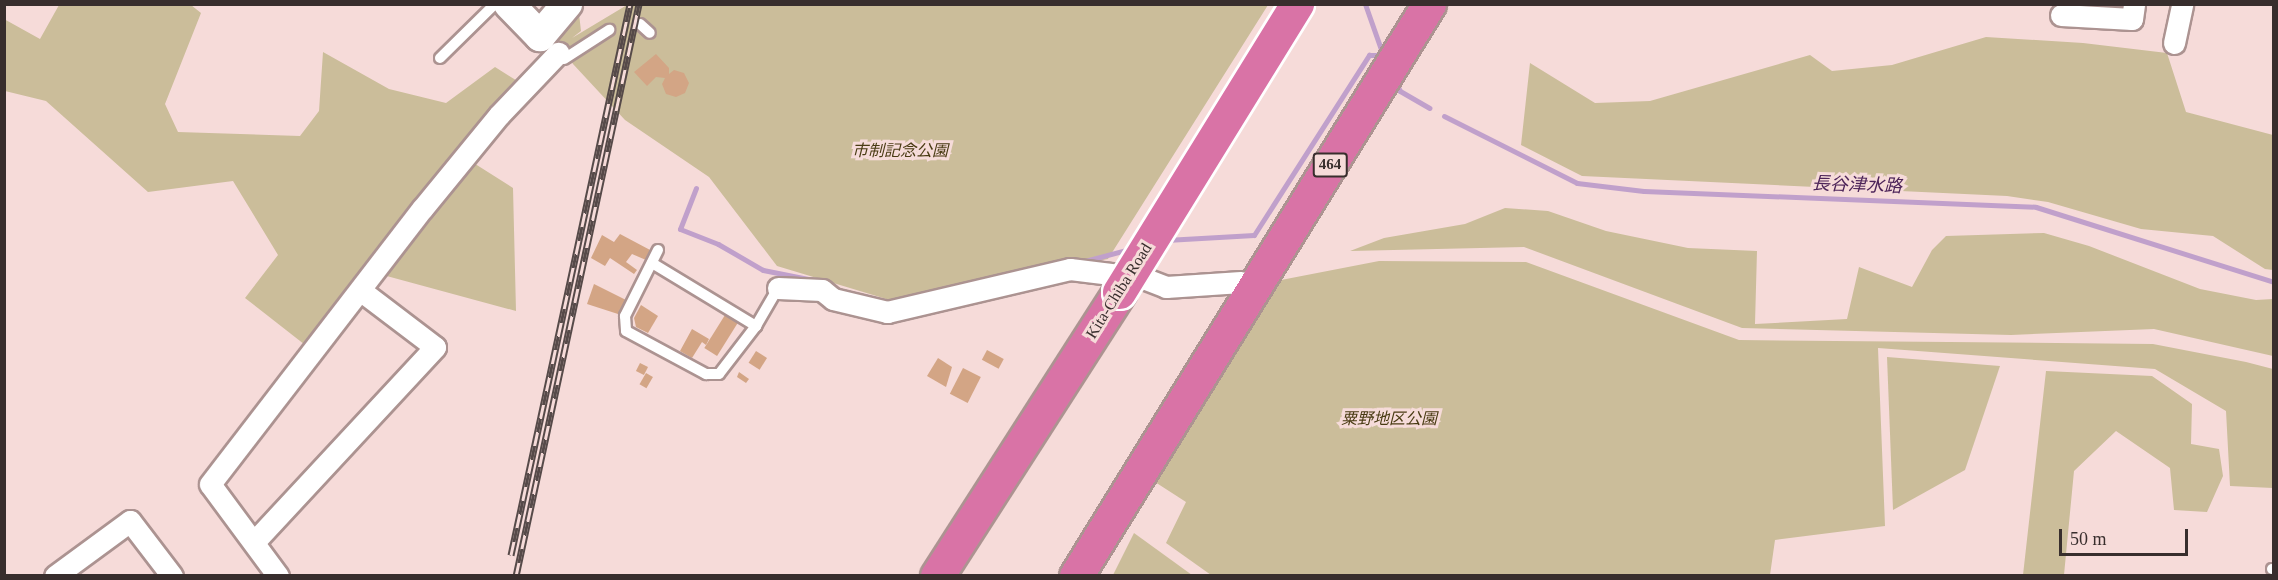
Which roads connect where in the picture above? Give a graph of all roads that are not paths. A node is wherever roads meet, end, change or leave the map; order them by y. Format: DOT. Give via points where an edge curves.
graph roads {
  1 [pos="495,4"];
  2 [pos="509,4"];
  3 [pos="567,4"];
  4 [pos="1297,4"];
  5 [pos="1429,4"];
  6 [pos="2134,4"];
  7 [pos="2182,4"];
  8 [pos="2061,15"];
  9 [pos="640,24"];
  10 [pos="609,30"];
  11 [pos="650,33"];
  12 [pos="2174,44"];
  13 [pos="554,49"];
  14 [pos="440,58"];
  15 [pos="658,250"];
  16 [pos="652,263"];
  17 [pos="1241,282"];
  18 [pos="778,288"];
  19 [pos="360,290"];
  20 [pos="756,326"];
  21 [pos="254,542"];
  22 [pos="54,576"];
  23 [pos="172,576"];
  24 [pos="279,576"];
  25 [pos="937,576"];
  26 [pos="1076,576"];
  1 -- 14 [label="lane"];
  2 -- 13 [label="street"];
  3 -- 13 [label="street"];
  4 -- 25 [label="highway, Kita-Chiba Road, bridge"];
  5 -- 26 [label="highway, 464"];
  6 -- 8 [label="street" via="2132,19"];
  7 -- 12 [label="street"];
  9 -- 11 [label="lane"];
  10 -- 13 [label="lane"];
  13 -- 19 [label="street"];
  15 -- 16 [label="lane"];
  16 -- 20 [label="lane"];
  16 -- 20 [label="lane" via="625,316 626,331 706,374 719,374"];
  17 -- 18 [label="street" via="1166,287 1143,278 1070,269 887,312 833,298 822,290"];
  18 -- 20 [label="lane"];
  19 -- 21 [label="street" via="210,484"];
  19 -- 21 [label="street" via="435,347"];
  21 -- 24 [label="street"];
  22 -- 23 [label="street" via="130,521"];
}
